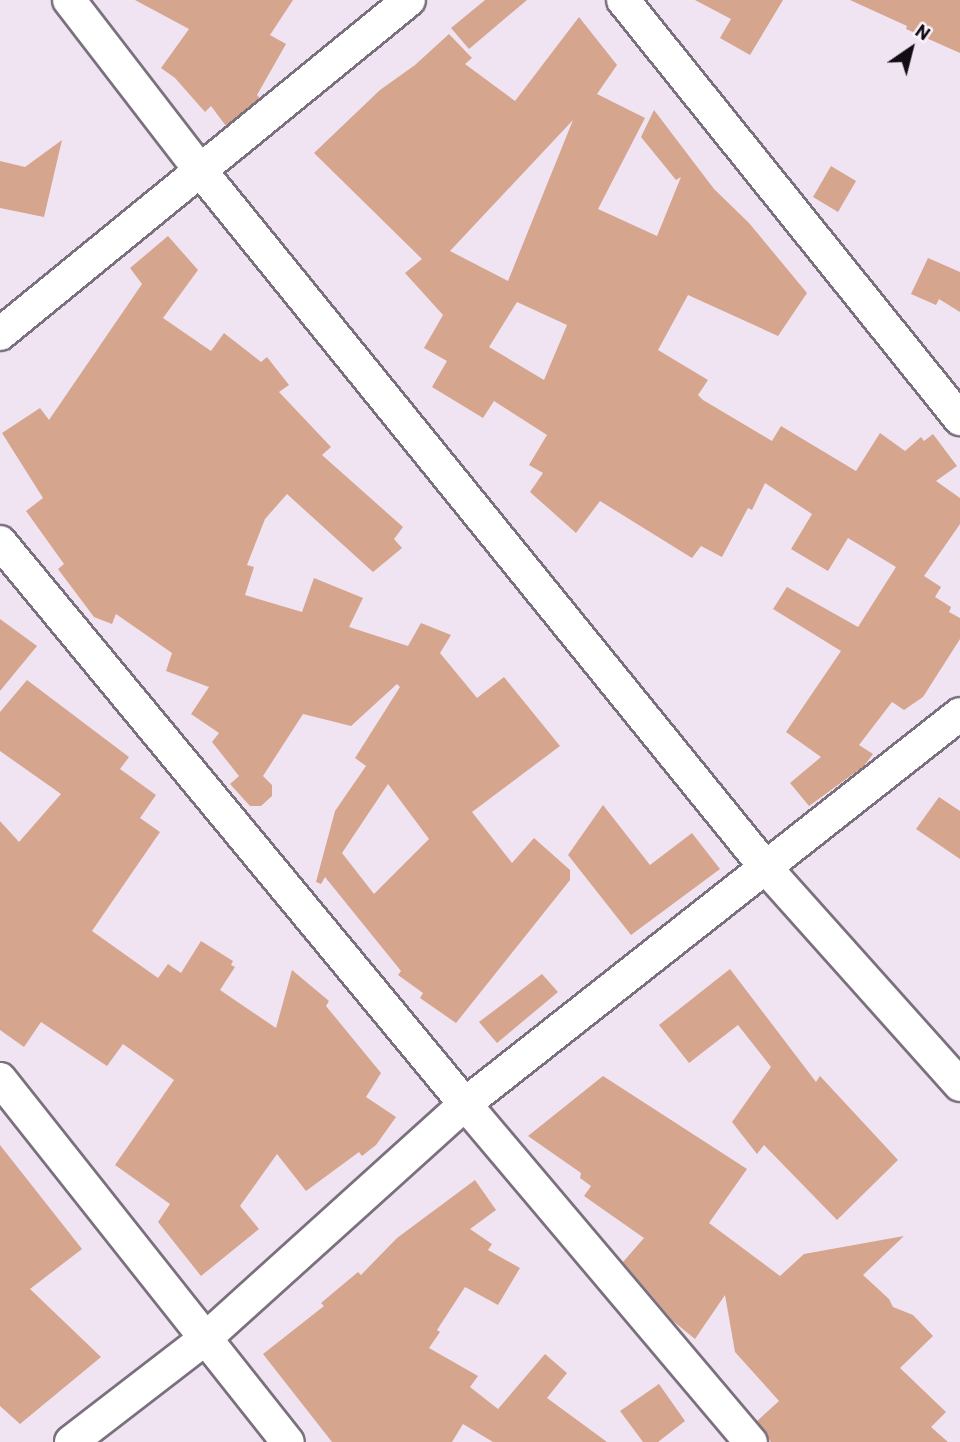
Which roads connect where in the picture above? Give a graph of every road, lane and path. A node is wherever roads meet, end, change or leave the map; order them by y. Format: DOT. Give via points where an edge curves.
graph roads {
  1 [pos="69,0"];
  2 [pos="409,0"];
  3 [pos="623,0"];
  4 [pos="200,170"];
  5 [pos="0,334"];
  6 [pos="960,419"];
  7 [pos="0,542"];
  8 [pos="960,714"];
  9 [pos="766,868"];
  10 [pos="0,1079"];
  11 [pos="960,1084"];
  12 [pos="464,1104"];
  13 [pos="206,1338"];
  14 [pos="71,1442"];
  15 [pos="288,1442"];
  16 [pos="751,1442"];
  1 -- 4 [label="street"];
  2 -- 4 [label="street"];
  3 -- 6 [label="street"];
  4 -- 5 [label="street"];
  4 -- 9 [label="street"];
  7 -- 12 [label="street"];
  8 -- 9 [label="street"];
  9 -- 11 [label="street"];
  9 -- 12 [label="street"];
  10 -- 13 [label="street"];
  12 -- 13 [label="street"];
  12 -- 16 [label="street"];
  13 -- 14 [label="street"];
  13 -- 15 [label="street"];
}
